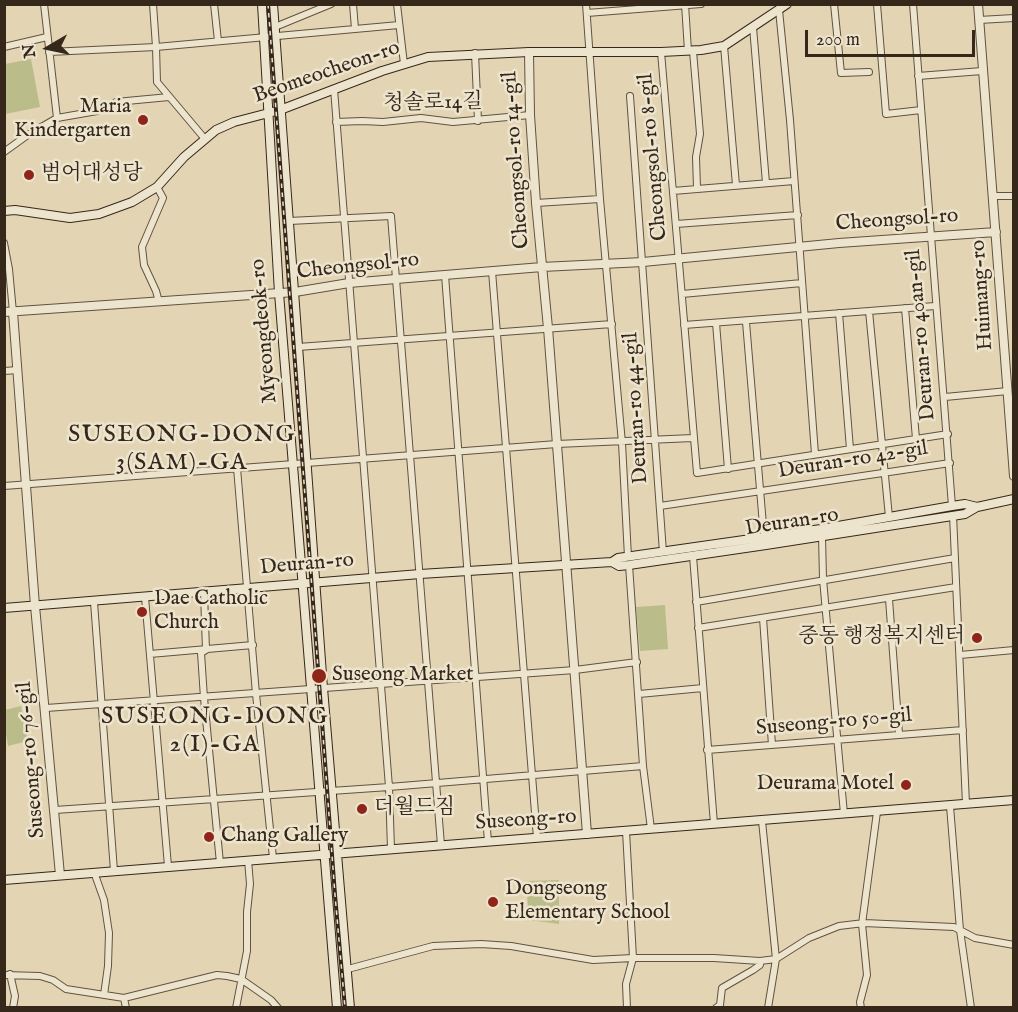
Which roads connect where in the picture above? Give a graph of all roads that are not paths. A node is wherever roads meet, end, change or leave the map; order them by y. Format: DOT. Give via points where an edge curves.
graph roads {
  1 [pos="44,4"];
  2 [pos="153,4"];
  3 [pos="214,4"];
  4 [pos="262,4"];
  5 [pos="273,4"];
  6 [pos="330,4"];
  7 [pos="397,4"];
  8 [pos="586,4"];
  9 [pos="701,4"];
  10 [pos="787,4"];
  11 [pos="834,4"];
  12 [pos="877,4"];
  13 [pos="913,4"];
  14 [pos="978,4"];
  15 [pos="685,5"];
  16 [pos="356,6"];
  17 [pos="779,10"];
  18 [pos="587,13"];
  19 [pos="1014,18"];
  20 [pos="979,20"];
  21 [pos="399,25"];
  22 [pos="753,27"];
  23 [pos="355,29"];
  24 [pos="275,31"];
  25 [pos="47,37"];
  26 [pos="264,37"];
  27 [pos="218,41"];
  28 [pos="724,46"];
  29 [pos="4,47"];
  30 [pos="156,47"];
  31 [pos="590,51"];
  32 [pos="690,51"];
  33 [pos="50,52"];
  34 [pos="529,52"];
  35 [pos="661,52"];
  36 [pos="475,53"];
  37 [pos="404,64"];
  38 [pos="982,71"];
  39 [pos="869,72"];
  40 [pos="918,76"];
  41 [pos="334,89"];
  42 [pos="630,96"];
  43 [pos="169,97"];
  44 [pos="280,110"];
  45 [pos="921,110"];
  46 [pos="267,114"];
  47 [pos="530,115"];
  48 [pos="57,118"];
  49 [pos="478,121"];
  50 [pos="336,122"];
  51 [pos="205,139"];
  52 [pos="4,152"];
  53 [pos="794,181"];
  54 [pos="766,183"];
  55 [pos="736,185"];
  56 [pos="158,187"];
  57 [pos="697,188"];
  58 [pos="674,191"];
  59 [pos="993,196"];
  60 [pos="1014,196"];
  61 [pos="600,199"];
  62 [pos="536,203"];
  63 [pos="4,211"];
  64 [pos="798,215"];
  65 [pos="344,218"];
  66 [pos="289,222"];
  67 [pos="676,224"];
  68 [pos="996,232"];
  69 [pos="930,236"];
  70 [pos="4,243"];
  71 [pos="800,246"];
  72 [pos="680,259"];
  73 [pos="643,262"];
  74 [pos="607,264"];
  75 [pos="542,267"];
  76 [pos="492,271"];
  77 [pos="445,275"];
  78 [pos="396,279"];
  79 [pos="349,283"];
  80 [pos="802,283"];
  81 [pos="295,292"];
  82 [pos="279,293"];
  83 [pos="682,294"];
  84 [pos="159,302"];
  85 [pos="935,306"];
  86 [pos="905,308"];
  87 [pos="869,311"];
  88 [pos="9,312"];
  89 [pos="839,313"];
  90 [pos="804,316"];
  91 [pos="746,321"];
  92 [pos="716,323"];
  93 [pos="612,324"];
  94 [pos="684,325"];
  95 [pos="548,328"];
  96 [pos="497,332"];
  97 [pos="450,336"];
  98 [pos="401,339"];
  99 [pos="354,343"];
  100 [pos="298,347"];
  101 [pos="18,370"];
  102 [pos="4,371"];
  103 [pos="1010,373"];
  104 [pos="1008,391"];
  105 [pos="945,397"];
  106 [pos="948,434"];
  107 [pos="693,438"];
  108 [pos="916,439"];
  109 [pos="656,440"];
  110 [pos="622,442"];
  111 [pos="557,444"];
  112 [pos="883,444"];
  113 [pos="505,448"];
  114 [pos="850,448"];
  115 [pos="459,451"];
  116 [pos="816,454"];
  117 [pos="410,455"];
  118 [pos="363,459"];
  119 [pos="307,463"];
  120 [pos="950,463"];
  121 [pos="294,464"];
  122 [pos="759,465"];
  123 [pos="237,468"];
  124 [pos="728,469"];
  125 [pos="885,473"];
  126 [pos="1014,476"];
  127 [pos="26,484"];
  128 [pos="4,486"];
  129 [pos="761,492"];
  130 [pos="1014,499"];
  131 [pos="660,506"];
  132 [pos="952,510"];
  133 [pos="889,517"];
  134 [pos="822,536"];
  135 [pos="765,537"];
  136 [pos="663,552"];
  137 [pos="693,556"];
  138 [pos="955,558"];
  139 [pos="629,561"];
  140 [pos="567,565"];
  141 [pos="514,567"];
  142 [pos="468,570"];
  143 [pos="420,574"];
  144 [pos="373,578"];
  145 [pos="823,579"];
  146 [pos="316,583"];
  147 [pos="303,584"];
  148 [pos="956,587"];
  149 [pos="248,588"];
  150 [pos="204,593"];
  151 [pos="145,597"];
  152 [pos="889,599"];
  153 [pos="94,602"];
  154 [pos="696,602"];
  155 [pos="35,606"];
  156 [pos="4,608"];
  157 [pos="826,608"];
  158 [pos="763,618"];
  159 [pos="698,628"];
  160 [pos="253,645"];
  161 [pos="206,650"];
  162 [pos="1014,650"];
  163 [pos="150,654"];
  164 [pos="960,655"];
  165 [pos="637,662"];
  166 [pos="575,670"];
  167 [pos="522,674"];
  168 [pos="476,677"];
  169 [pos="428,681"];
  170 [pos="380,685"];
  171 [pos="323,688"];
  172 [pos="703,688"];
  173 [pos="313,689"];
  174 [pos="256,694"];
  175 [pos="639,694"];
  176 [pos="204,698"];
  177 [pos="154,701"];
  178 [pos="103,705"];
  179 [pos="46,708"];
  180 [pos="963,730"];
  181 [pos="899,734"];
  182 [pos="838,740"];
  183 [pos="772,745"];
  184 [pos="707,750"];
  185 [pos="643,766"];
  186 [pos="582,771"];
  187 [pos="531,776"];
  188 [pos="483,779"];
  189 [pos="435,782"];
  190 [pos="389,787"];
  191 [pos="333,790"];
  192 [pos="320,791"];
  193 [pos="266,795"];
  194 [pos="213,800"];
  195 [pos="1014,800"];
  196 [pos="161,803"];
  197 [pos="966,804"];
  198 [pos="950,806"];
  199 [pos="110,807"];
  200 [pos="55,810"];
  201 [pos="877,812"];
  202 [pos="844,814"];
  203 [pos="762,821"];
  204 [pos="714,824"];
  205 [pos="651,829"];
  206 [pos="626,831"];
  207 [pos="587,834"];
  208 [pos="537,838"];
  209 [pos="488,842"];
  210 [pos="441,845"];
  211 [pos="391,849"];
  212 [pos="338,853"];
  213 [pos="326,854"];
  214 [pos="273,858"];
  215 [pos="248,860"];
  216 [pos="220,862"];
  217 [pos="168,866"];
  218 [pos="114,871"];
  219 [pos="94,872"];
  220 [pos="60,875"];
  221 [pos="4,880"];
  222 [pos="862,924"];
  223 [pos="960,930"];
  224 [pos="1014,945"];
  225 [pos="633,958"];
  226 [pos="776,958"];
  227 [pos="760,961"];
  228 [pos="348,969"];
  229 [pos="7,974"];
  230 [pos="241,979"];
  231 [pos="104,995"];
  232 [pos="124,998"];
  233 [pos="13,1008"];
  234 [pos="126,1008"];
  235 [pos="236,1008"];
  236 [pos="278,1008"];
  237 [pos="337,1008"];
  238 [pos="350,1008"];
  239 [pos="627,1008"];
  240 [pos="716,1008"];
  241 [pos="768,1008"];
  242 [pos="861,1008"];
  243 [pos="971,1008"];
  1 -- 25 [label="street"];
  2 -- 30 [label="street"];
  3 -- 27 [label="street"];
  4 -- 26 [label="main road, Myeongdeok-ro"];
  5 -- 24 [label="main road, Myeongdeok-ro"];
  6 -- 24 [label="street"];
  7 -- 21 [label="street"];
  8 -- 18 [label="street"];
  9 -- 15 [label="street"];
  10 -- 17 [label="main road, Beomeocheon-ro"];
  11 -- 39 [label="street" via="841,73"];
  12 -- 45 [label="street" via="886,114"];
  13 -- 40 [label="street, Deuran-ro 40an-gil"];
  14 -- 20 [label="street, Huimang-ro"];
  15 -- 18 [label="street"];
  15 -- 32 [label="street"];
  16 -- 23 [label="street"];
  17 -- 22 [label="main road, Beomeocheon-ro"];
  17 -- 53 [label="street"];
  18 -- 31 [label="street"];
  19 -- 20 [label="street"];
  20 -- 38 [label="street, Huimang-ro"];
  21 -- 23 [label="street"];
  21 -- 37 [label="street"];
  22 -- 28 [label="main road, Beomeocheon-ro"];
  22 -- 54 [label="street"];
  23 -- 24 [label="street"];
  24 -- 26 [label="street"];
  24 -- 44 [label="main road, Myeongdeok-ro"];
  25 -- 29 [label="street"];
  25 -- 33 [label="street"];
  26 -- 27 [label="street"];
  26 -- 46 [label="main road, Myeongdeok-ro"];
  27 -- 30 [label="street"];
  28 -- 32 [label="main road, Beomeocheon-ro"];
  28 -- 55 [label="street"];
  30 -- 33 [label="street"];
  30 -- 43 [label="street" via="157,82"];
  31 -- 34 [label="main road, Beomeocheon-ro"];
  31 -- 35 [label="main road, Beomeocheon-ro"];
  31 -- 61 [label="street"];
  32 -- 35 [label="main road, Beomeocheon-ro"];
  32 -- 57 [label="street" via="700,134"];
  33 -- 48 [label="street"];
  34 -- 36 [label="main road, Beomeocheon-ro"];
  34 -- 47 [label="street, Cheongsol-ro 14-gil"];
  35 -- 58 [label="street, Cheongsol-ro 8-gil"];
  36 -- 37 [label="main road, Beomeocheon-ro" via="428,57"];
  36 -- 49 [label="street"];
  37 -- 41 [label="main road, Beomeocheon-ro"];
  38 -- 40 [label="street"];
  38 -- 59 [label="street, Huimang-ro"];
  40 -- 45 [label="street, Deuran-ro 40an-gil"];
  41 -- 44 [label="main road, Beomeocheon-ro"];
  41 -- 50 [label="street"];
  42 -- 73 [label="street"];
  43 -- 48 [label="street" via="116,102 97,111"];
  43 -- 51 [label="street"];
  44 -- 46 [label="main road, Beomeocheon-ro"];
  44 -- 66 [label="main road, Myeongdeok-ro"];
  45 -- 69 [label="street, Deuran-ro 40an-gil"];
  46 -- 51 [label="main road, Beomeocheon-ro" via="224,126"];
  46 -- 82 [label="main road, Myeongdeok-ro"];
  47 -- 49 [label="street, 청솔로14길"];
  47 -- 62 [label="street, Cheongsol-ro 14-gil"];
  48 -- 52 [label="street"];
  49 -- 50 [label="street, 청솔로14길" via="421,118"];
  50 -- 65 [label="street"];
  51 -- 56 [label="main road, Beomeocheon-ro"];
  53 -- 54 [label="street"];
  53 -- 64 [label="street"];
  54 -- 55 [label="street"];
  55 -- 57 [label="street"];
  56 -- 63 [label="main road, Beomeocheon-ro" via="132,202 86,217"];
  56 -- 84 [label="street" via="163,198 141,247"];
  57 -- 58 [label="street"];
  58 -- 67 [label="street, Cheongsol-ro 8-gil"];
  59 -- 60 [label="street"];
  59 -- 68 [label="street, Huimang-ro"];
  61 -- 62 [label="street"];
  61 -- 74 [label="street"];
  62 -- 75 [label="street, Cheongsol-ro 14-gil"];
  64 -- 67 [label="street"];
  64 -- 71 [label="street"];
  65 -- 66 [label="street"];
  65 -- 78 [label="street" via="391,216"];
  65 -- 79 [label="street"];
  66 -- 81 [label="main road, Myeongdeok-ro"];
  67 -- 72 [label="street, Cheongsol-ro 8-gil"];
  68 -- 69 [label="street, Cheongsol-ro"];
  68 -- 103 [label="street, Huimang-ro"];
  69 -- 71 [label="street, Cheongsol-ro"];
  69 -- 85 [label="street, Deuran-ro 40an-gil"];
  70 -- 88 [label="street" via="9,268"];
  71 -- 72 [label="street, Cheongsol-ro"];
  71 -- 80 [label="street"];
  72 -- 73 [label="street, Cheongsol-ro"];
  72 -- 83 [label="street, Cheongsol-ro 8-gil"];
  73 -- 74 [label="street, Cheongsol-ro"];
  73 -- 109 [label="street, Deuran-ro 44-gil"];
  74 -- 75 [label="street, Cheongsol-ro"];
  74 -- 93 [label="street"];
  75 -- 76 [label="street, Cheongsol-ro"];
  75 -- 95 [label="street, Cheongsol-ro 14-gil"];
  76 -- 77 [label="street, Cheongsol-ro"];
  76 -- 96 [label="street"];
  77 -- 78 [label="street, Cheongsol-ro"];
  77 -- 97 [label="street"];
  78 -- 79 [label="street, Cheongsol-ro"];
  78 -- 98 [label="street"];
  79 -- 81 [label="street, Cheongsol-ro"];
  79 -- 99 [label="street"];
  80 -- 83 [label="street"];
  80 -- 90 [label="street"];
  81 -- 82 [label="street, Cheongsol-ro"];
  81 -- 100 [label="main road, Myeongdeok-ro"];
  82 -- 84 [label="street, Cheongsol-ro"];
  82 -- 121 [label="main road, Myeongdeok-ro"];
  83 -- 94 [label="street, Cheongsol-ro 8-gil"];
  84 -- 88 [label="street, Cheongsol-ro"];
  85 -- 86 [label="street"];
  85 -- 105 [label="street, Deuran-ro 40an-gil"];
  86 -- 87 [label="street"];
  86 -- 108 [label="street, Deuran-ro 40an-gil"];
  87 -- 89 [label="street"];
  87 -- 112 [label="street"];
  88 -- 101 [label="street, Suseong-ro 76-gil"];
  89 -- 90 [label="street"];
  89 -- 114 [label="street"];
  90 -- 91 [label="street"];
  90 -- 116 [label="street"];
  91 -- 92 [label="street"];
  91 -- 122 [label="street, Deuran-ro 42-gil"];
  92 -- 94 [label="street"];
  92 -- 124 [label="street"];
  93 -- 95 [label="street"];
  93 -- 110 [label="street"];
  94 -- 107 [label="street, Cheongsol-ro 8-gil"];
  95 -- 96 [label="street"];
  95 -- 111 [label="street, Cheongsol-ro 14-gil"];
  96 -- 97 [label="street"];
  96 -- 113 [label="street"];
  97 -- 98 [label="street"];
  97 -- 115 [label="street"];
  98 -- 99 [label="street"];
  98 -- 117 [label="street"];
  99 -- 100 [label="street"];
  99 -- 118 [label="street"];
  100 -- 119 [label="main road, Myeongdeok-ro"];
  101 -- 102 [label="street"];
  101 -- 127 [label="street, Suseong-ro 76-gil"];
  103 -- 104 [label="street, Huimang-ro"];
  104 -- 105 [label="street"];
  104 -- 126 [label="street, Huimang-ro"];
  105 -- 106 [label="street, Deuran-ro 40an-gil"];
  106 -- 108 [label="street, Deuran-ro 40an-gil"];
  106 -- 120 [label="street"];
  107 -- 109 [label="street"];
  107 -- 124 [label="street, Deuran-ro 40an-gil" via="697,473"];
  108 -- 112 [label="street, Deuran-ro 40an-gil"];
  109 -- 110 [label="street"];
  109 -- 131 [label="street, Deuran-ro 44-gil"];
  110 -- 111 [label="street"];
  110 -- 139 [label="street"];
  111 -- 113 [label="street"];
  111 -- 140 [label="street, Cheongsol-ro 14-gil"];
  112 -- 114 [label="street, Deuran-ro 40an-gil"];
  112 -- 125 [label="street"];
  113 -- 115 [label="street"];
  113 -- 141 [label="street"];
  114 -- 116 [label="street, Deuran-ro 40an-gil"];
  115 -- 117 [label="street"];
  115 -- 142 [label="street"];
  116 -- 122 [label="street, Deuran-ro 40an-gil"];
  117 -- 118 [label="street"];
  117 -- 143 [label="street"];
  118 -- 119 [label="street"];
  118 -- 144 [label="street"];
  119 -- 121 [label="street"];
  119 -- 146 [label="main road, Myeongdeok-ro"];
  120 -- 125 [label="street, Deuran-ro 42-gil"];
  120 -- 132 [label="street"];
  121 -- 123 [label="street"];
  121 -- 147 [label="main road, Myeongdeok-ro"];
  122 -- 124 [label="street, Deuran-ro 40an-gil"];
  122 -- 129 [label="street, Deuran-ro 42-gil"];
  123 -- 127 [label="street"];
  123 -- 149 [label="street"];
  125 -- 129 [label="street, Deuran-ro 42-gil"];
  125 -- 133 [label="street"];
  127 -- 128 [label="street"];
  127 -- 155 [label="street, Suseong-ro 76-gil"];
  129 -- 131 [label="street, Deuran-ro 42-gil"];
  129 -- 135 [label="street, Deuran-ro 42-gil"];
  130 -- 132 [label="main road, Deuran-ro" via="977,507 965,514"];
  131 -- 136 [label="street, Deuran-ro 44-gil"];
  132 -- 133 [label="main road, Deuran-ro"];
  132 -- 134 [label="main road, Deuran-ro"];
  132 -- 138 [label="street"];
  133 -- 135 [label="main road, Deuran-ro"];
  134 -- 137 [label="main road, Deuran-ro"];
  134 -- 145 [label="street"];
  135 -- 136 [label="main road, Deuran-ro"];
  136 -- 139 [label="main road, Deuran-ro"];
  137 -- 139 [label="main road, Deuran-ro"];
  137 -- 154 [label="street"];
  138 -- 145 [label="street"];
  138 -- 148 [label="street"];
  139 -- 140 [label="main road, Deuran-ro" via="619,566 612,562"];
  139 -- 165 [label="street"];
  140 -- 141 [label="main road, Deuran-ro"];
  140 -- 166 [label="street, Cheongsol-ro 14-gil"];
  141 -- 142 [label="main road, Deuran-ro"];
  141 -- 167 [label="street"];
  142 -- 143 [label="main road, Deuran-ro"];
  142 -- 168 [label="street"];
  143 -- 144 [label="main road, Deuran-ro"];
  143 -- 169 [label="street"];
  144 -- 146 [label="main road, Deuran-ro"];
  144 -- 170 [label="street"];
  145 -- 154 [label="street"];
  145 -- 157 [label="street"];
  146 -- 147 [label="main road, Deuran-ro"];
  146 -- 171 [label="main road, Myeongdeok-ro"];
  147 -- 149 [label="main road, Deuran-ro"];
  147 -- 173 [label="main road, Myeongdeok-ro"];
  148 -- 152 [label="street"];
  148 -- 164 [label="street"];
  149 -- 150 [label="main road, Deuran-ro"];
  149 -- 160 [label="street"];
  150 -- 151 [label="main road, Deuran-ro"];
  150 -- 161 [label="street"];
  151 -- 153 [label="main road, Deuran-ro"];
  151 -- 163 [label="street"];
  152 -- 157 [label="street"];
  152 -- 181 [label="street"];
  153 -- 155 [label="main road, Deuran-ro"];
  153 -- 178 [label="street"];
  154 -- 159 [label="street"];
  155 -- 156 [label="main road, Deuran-ro"];
  155 -- 179 [label="street, Suseong-ro 76-gil"];
  157 -- 158 [label="street"];
  157 -- 182 [label="street"];
  158 -- 159 [label="street"];
  158 -- 183 [label="street"];
  159 -- 172 [label="street"];
  160 -- 161 [label="street"];
  160 -- 174 [label="street"];
  161 -- 163 [label="street"];
  161 -- 176 [label="street" via="201,653"];
  162 -- 164 [label="street"];
  163 -- 177 [label="street"];
  164 -- 180 [label="street"];
  165 -- 166 [label="street"];
  165 -- 175 [label="street"];
  166 -- 167 [label="street"];
  166 -- 186 [label="street, Cheongsol-ro 14-gil"];
  167 -- 168 [label="street"];
  167 -- 187 [label="street"];
  168 -- 169 [label="street"];
  168 -- 188 [label="street"];
  169 -- 170 [label="street"];
  169 -- 189 [label="street"];
  170 -- 171 [label="street"];
  170 -- 190 [label="street"];
  171 -- 173 [label="street"];
  171 -- 191 [label="main road, Myeongdeok-ro"];
  172 -- 175 [label="street"];
  172 -- 184 [label="street"];
  173 -- 174 [label="street"];
  173 -- 192 [label="main road, Myeongdeok-ro"];
  174 -- 176 [label="street"];
  174 -- 193 [label="street"];
  175 -- 185 [label="street"];
  176 -- 177 [label="street"];
  176 -- 194 [label="street"];
  177 -- 178 [label="street"];
  177 -- 196 [label="street"];
  178 -- 179 [label="street"];
  178 -- 199 [label="street"];
  179 -- 200 [label="street, Suseong-ro 76-gil"];
  180 -- 181 [label="street, Suseong-ro 50-gil"];
  180 -- 197 [label="street"];
  181 -- 182 [label="street, Suseong-ro 50-gil"];
  182 -- 183 [label="street, Suseong-ro 50-gil"];
  182 -- 202 [label="street"];
  183 -- 184 [label="street, Suseong-ro 50-gil"];
  184 -- 204 [label="street"];
  185 -- 186 [label="street"];
  185 -- 205 [label="street"];
  186 -- 187 [label="street"];
  186 -- 207 [label="street, Cheongsol-ro 14-gil"];
  187 -- 188 [label="street"];
  187 -- 208 [label="street"];
  188 -- 189 [label="street"];
  188 -- 209 [label="street"];
  189 -- 190 [label="street"];
  189 -- 210 [label="street"];
  190 -- 191 [label="street"];
  190 -- 211 [label="street"];
  191 -- 192 [label="street"];
  191 -- 212 [label="main road, Myeongdeok-ro"];
  192 -- 193 [label="street"];
  192 -- 213 [label="main road, Myeongdeok-ro"];
  193 -- 194 [label="street"];
  193 -- 214 [label="street"];
  194 -- 196 [label="street"];
  194 -- 216 [label="street"];
  195 -- 197 [label="main road, Suseong-ro"];
  196 -- 199 [label="street"];
  196 -- 217 [label="street"];
  197 -- 198 [label="main road, Suseong-ro"];
  198 -- 201 [label="main road, Suseong-ro"];
  198 -- 223 [label="street"];
  199 -- 200 [label="street"];
  199 -- 218 [label="street"];
  200 -- 220 [label="street, Suseong-ro 76-gil"];
  201 -- 202 [label="main road, Suseong-ro"];
  201 -- 222 [label="street"];
  202 -- 203 [label="main road, Suseong-ro"];
  203 -- 204 [label="main road, Suseong-ro"];
  203 -- 226 [label="street"];
  204 -- 205 [label="main road, Suseong-ro"];
  205 -- 206 [label="main road, Suseong-ro"];
  206 -- 207 [label="main road, Suseong-ro"];
  206 -- 225 [label="street"];
  207 -- 208 [label="main road, Suseong-ro"];
  208 -- 209 [label="main road, Suseong-ro"];
  209 -- 210 [label="main road, Suseong-ro"];
  210 -- 211 [label="main road, Suseong-ro"];
  211 -- 212 [label="main road, Suseong-ro"];
  212 -- 213 [label="main road, Suseong-ro"];
  212 -- 228 [label="main road, Myeongdeok-ro"];
  213 -- 214 [label="main road, Suseong-ro"];
  213 -- 237 [label="main road, Myeongdeok-ro"];
  214 -- 215 [label="main road, Suseong-ro"];
  215 -- 216 [label="main road, Suseong-ro"];
  215 -- 230 [label="street" via="250,884"];
  216 -- 217 [label="main road, Suseong-ro"];
  217 -- 218 [label="main road, Suseong-ro"];
  218 -- 219 [label="main road, Suseong-ro"];
  219 -- 220 [label="main road, Suseong-ro"];
  219 -- 231 [label="street" via="104,900 109,933"];
  220 -- 221 [label="main road, Suseong-ro"];
  222 -- 223 [label="street"];
  222 -- 226 [label="street" via="839,926"];
  222 -- 242 [label="street" via="867,975"];
  223 -- 224 [label="street" via="975,938"];
  223 -- 243 [label="street"];
  225 -- 227 [label="street"];
  225 -- 228 [label="street" via="593,960 481,944 433,946"];
  225 -- 239 [label="street" via="626,984"];
  226 -- 227 [label="street"];
  226 -- 241 [label="street"];
  227 -- 240 [label="street" via="753,970 722,988"];
  228 -- 238 [label="main road, Myeongdeok-ro"];
  229 -- 231 [label="street" via="40,976 66,989"];
  229 -- 233 [label="street" via="15,996"];
  230 -- 232 [label="street" via="217,975"];
  230 -- 235 [label="street"];
  230 -- 236 [label="street"];
  231 -- 232 [label="street"];
  232 -- 234 [label="street"];
}
